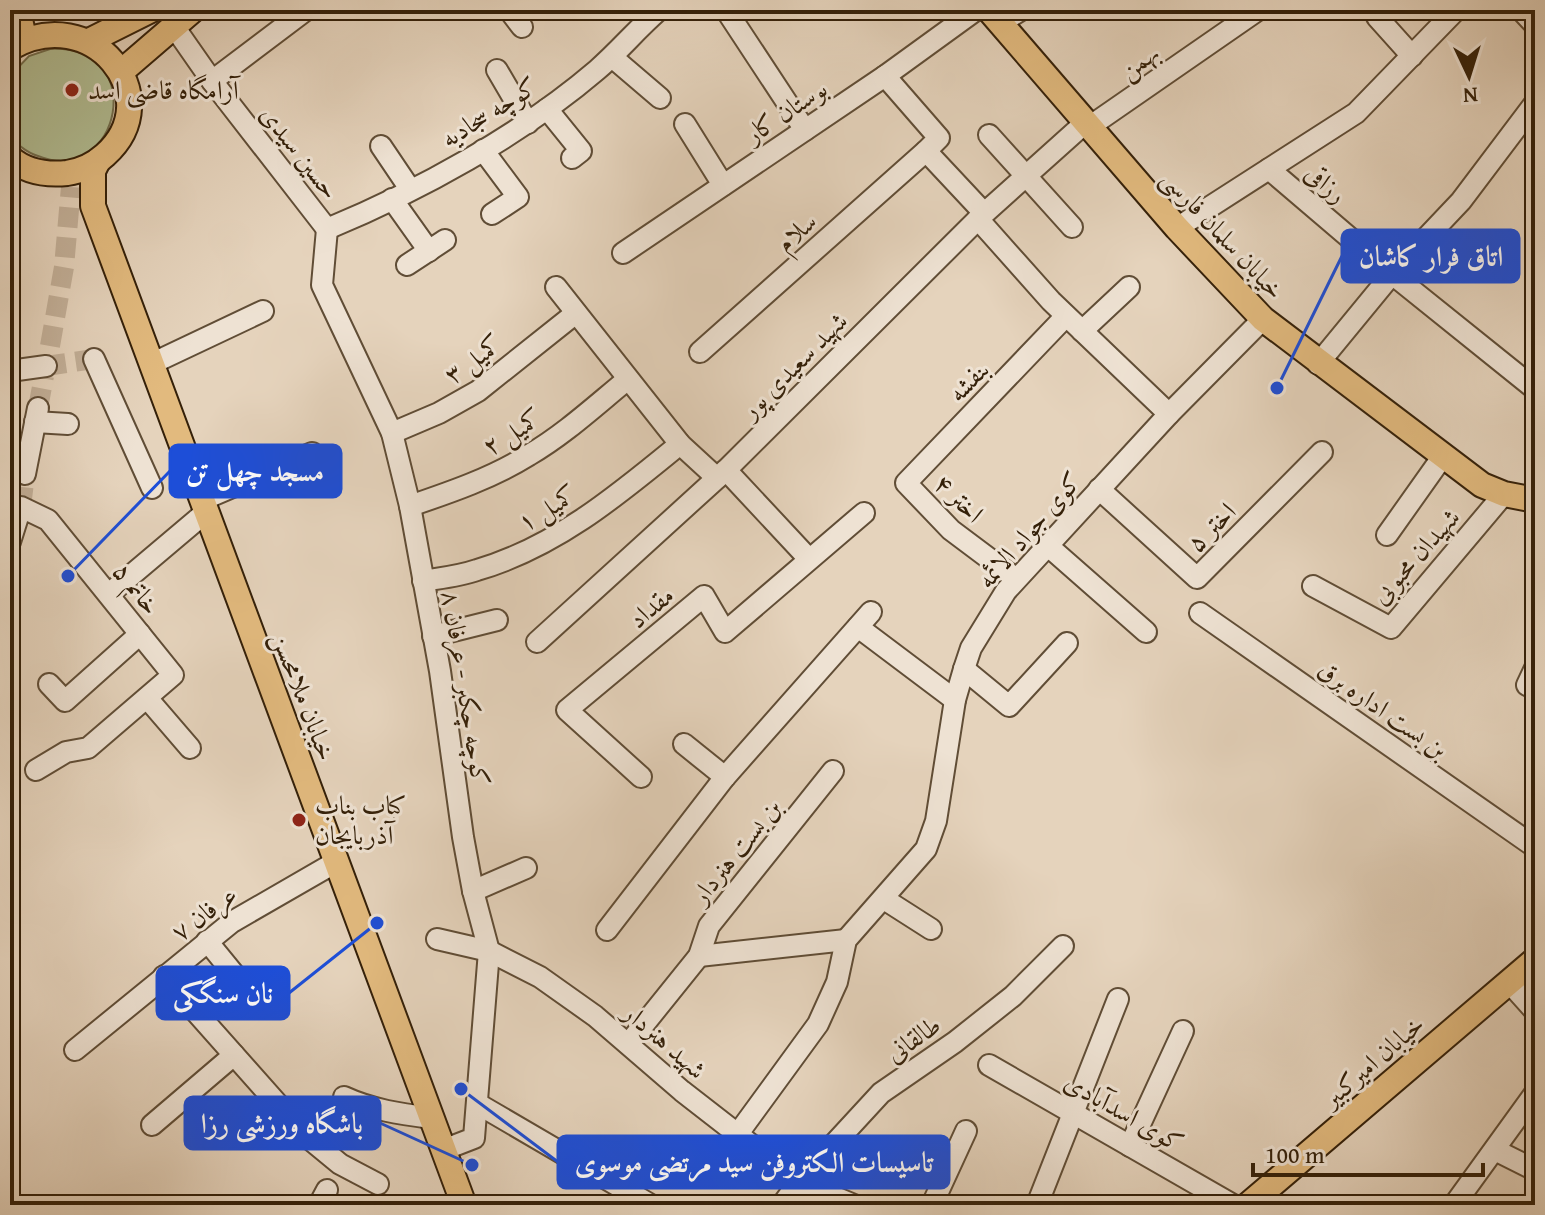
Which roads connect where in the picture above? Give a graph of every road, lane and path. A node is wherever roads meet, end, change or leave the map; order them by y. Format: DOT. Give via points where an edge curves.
graph roads {
  1 [pos="18,10"];
  2 [pos="56,10"];
  3 [pos="193,10"];
  4 [pos="306,10"];
  5 [pos="726,10"];
  6 [pos="976,10"];
  7 [pos="1258,10"];
  8 [pos="1456,10"];
  9 [pos="1521,10"];
  10 [pos="146,11"];
  11 [pos="644,14"];
  12 [pos="1004,14"];
  13 [pos="1377,17"];
  14 [pos="1535,25"];
  15 [pos="175,28"];
  16 [pos="80,36"];
  17 [pos="17,43"];
  18 [pos="1412,56"];
  19 [pos="612,57"];
  20 [pos="497,70"];
  21 [pos="121,72"];
  22 [pos="885,76"];
  23 [pos="212,81"];
  24 [pos="660,98"];
  25 [pos="1535,103"];
  26 [pos="547,109"];
  27 [pos="528,123"];
  28 [pos="685,124"];
  29 [pos="1087,125"];
  30 [pos="805,130"];
  31 [pos="989,135"];
  32 [pos="381,146"];
  33 [pos="483,150"];
  34 [pos="926,151"];
  35 [pos="576,155"];
  36 [pos="12,160"];
  37 [pos="98,161"];
  38 [pos="1269,169"];
  39 [pos="51,175"];
  40 [pos="1025,177"];
  41 [pos="723,185"];
  42 [pos="401,194"];
  43 [pos="93,206"];
  44 [pos="492,214"];
  45 [pos="981,216"];
  46 [pos="1072,227"];
  47 [pos="1177,228"];
  48 [pos="327,229"];
  49 [pos="623,253"];
  50 [pos="407,265"];
  51 [pos="1392,274"];
  52 [pos="556,287"];
  53 [pos="1129,287"];
  54 [pos="263,311"];
  55 [pos="576,313"];
  56 [pos="1066,316"];
  57 [pos="1263,319"];
  58 [pos="1082,331"];
  59 [pos="700,352"];
  60 [pos="94,359"];
  61 [pos="47,363"];
  62 [pos="151,364"];
  63 [pos="1318,364"];
  64 [pos="10,371"];
  65 [pos="628,379"];
  66 [pos="1535,389"];
  67 [pos="1169,414"];
  68 [pos="68,424"];
  69 [pos="392,433"];
  70 [pos="680,444"];
  71 [pos="1322,452"];
  72 [pos="312,453"];
  73 [pos="1443,456"];
  74 [pos="25,474"];
  75 [pos="721,474"];
  76 [pos="906,483"];
  77 [pos="152,488"];
  78 [pos="1099,489"];
  79 [pos="1504,494"];
  80 [pos="1535,500"];
  81 [pos="204,506"];
  82 [pos="410,506"];
  83 [pos="864,513"];
  84 [pos="1387,535"];
  85 [pos="10,542"];
  86 [pos="1047,545"];
  87 [pos="809,559"];
  88 [pos="1015,578"];
  89 [pos="423,581"];
  90 [pos="1313,586"];
  91 [pos="109,594"];
  92 [pos="1200,613"];
  93 [pos="497,620"];
  94 [pos="1146,632"];
  95 [pos="140,634"];
  96 [pos="433,636"];
  97 [pos="537,642"];
  98 [pos="1067,643"];
  99 [pos="1535,668"];
  100 [pos="964,669"];
  101 [pos="49,684"];
  102 [pos="1535,689"];
  103 [pos="147,698"];
  104 [pos="955,700"];
  105 [pos="684,744"];
  106 [pos="190,748"];
  107 [pos="36,770"];
  108 [pos="833,771"];
  109 [pos="641,777"];
  110 [pos="725,777"];
  111 [pos="1535,847"];
  112 [pos="336,862"];
  113 [pos="526,868"];
  114 [pos="473,891"];
  115 [pos="884,899"];
  116 [pos="931,929"];
  117 [pos="607,930"];
  118 [pos="437,939"];
  119 [pos="846,940"];
  120 [pos="207,941"];
  121 [pos="1063,946"];
  122 [pos="489,951"];
  123 [pos="699,956"];
  124 [pos="1535,960"];
  125 [pos="164,976"];
  126 [pos="1509,982"];
  127 [pos="247,990"];
  128 [pos="1118,999"];
  129 [pos="1535,1011"];
  130 [pos="1183,1031"];
  131 [pos="629,1043"];
  132 [pos="75,1050"];
  133 [pos="234,1055"];
  134 [pos="989,1065"];
  135 [pos="1535,1093"];
  136 [pos="344,1097"];
  137 [pos="478,1104"];
  138 [pos="1073,1113"];
  139 [pos="431,1118"];
  140 [pos="152,1125"];
  141 [pos="966,1131"];
  142 [pos="737,1135"];
  143 [pos="1130,1146"];
  144 [pos="443,1150"];
  145 [pos="1495,1150"];
  146 [pos="1535,1170"];
  147 [pos="799,1182"];
  148 [pos="378,1184"];
  149 [pos="457,1199"];
  150 [pos="651,1205"];
  151 [pos="782,1205"];
  152 [pos="854,1205"];
  153 [pos="932,1205"];
  154 [pos="1037,1205"];
  155 [pos="1233,1205"];
  156 [pos="1248,1205"];
  157 [pos="1454,1205"];
  1 -- 17 [label="main road"];
  2 -- 16 [label="main road"];
  3 -- 15 [label="main road"];
  4 -- 23 [label="street"];
  5 -- 30 [label="street"];
  6 -- 22 [label="street, بوستان کار"];
  7 -- 29 [label="street, بهمن"];
  8 -- 18 [label="street"];
  9 -- 14 [label="street"];
  10 -- 16 [label="main road"];
  11 -- 19 [label="street, کوچه سجادیه"];
  12 -- 29 [label="main road, خیابان سلمان فارسی"];
  13 -- 18 [label="street"];
  15 -- 21 [label="main road"];
  15 -- 23 [label="street, حسین سیدی"];
  16 -- 17 [label="main road" via="46,32"];
  16 -- 21 [label="main road" via="112,57"];
  18 -- 38 [label="street" via="1356,113"];
  19 -- 24 [label="street"];
  19 -- 26 [label="street, کوچه سجادیه"];
  20 -- 27 [label="street"];
  21 -- 37 [label="main road" via="126,121 120,137"];
  22 -- 30 [label="street, بوستان کار"];
  22 -- 34 [label="street" via="939,138"];
  23 -- 48 [label="street, حسین سیدی"];
  25 -- 51 [label="street" via="1461,201"];
  26 -- 27 [label="street, کوچه سجادیه"];
  26 -- 35 [label="street"];
  27 -- 33 [label="street, کوچه سجادیه"];
  28 -- 41 [label="street"];
  29 -- 40 [label="street, شهید سعیدی پور"];
  29 -- 47 [label="main road, خیابان سلمان فارسی"];
  30 -- 41 [label="street, بوستان کار"];
  31 -- 40 [label="street"];
  32 -- 42 [label="street"];
  33 -- 42 [label="street, کوچه سجادیه"];
  33 -- 44 [label="street" via="518,197"];
  34 -- 45 [label="street"];
  34 -- 59 [label="street, سلام"];
  36 -- 39 [label="main road"];
  37 -- 39 [label="main road" via="76,172"];
  37 -- 43 [label="main road"];
  38 -- 47 [label="street"];
  38 -- 51 [label="street, رزاقی"];
  39 -- 43 [label="main road"];
  40 -- 45 [label="street, شهید سعیدی پور"];
  40 -- 46 [label="street"];
  41 -- 49 [label="street, بوستان کار"];
  42 -- 48 [label="street, کوچه سجادیه"];
  42 -- 50 [label="street" via="437,245"];
  43 -- 62 [label="main road, خیابان ملامحسن"];
  45 -- 56 [label="street"];
  45 -- 75 [label="street, شهید سعیدی پور"];
  47 -- 57 [label="main road, خیابان سلمان فارسی"];
  48 -- 69 [label="street, کوچه چکبر - عرفان ۸" via="322,285"];
  51 -- 63 [label="street"];
  51 -- 66 [label="street, رزاقی"];
  52 -- 55 [label="street"];
  53 -- 58 [label="street"];
  54 -- 62 [label="street"];
  55 -- 65 [label="street"];
  55 -- 69 [label="street, کمیل ۳" via="478,391"];
  56 -- 58 [label="street"];
  56 -- 76 [label="street, بنفشه"];
  57 -- 63 [label="main road, خیابان سلمان فارسی"];
  57 -- 67 [label="street, کوی جواد الائمه"];
  58 -- 67 [label="street"];
  60 -- 77 [label="street"];
  61 -- 64 [label="street"];
  62 -- 81 [label="main road, خیابان ملامحسن"];
  63 -- 73 [label="main road, خیابان سلمان فارسی"];
  65 -- 70 [label="street"];
  65 -- 82 [label="street, کمیل ۲" via="528,456"];
  67 -- 78 [label="street, کوی جواد الائمه"];
  68 -- 74 [label="street" via="36,415"];
  69 -- 82 [label="street, کوچه چکبر - عرفان ۸"];
  70 -- 75 [label="street"];
  70 -- 89 [label="street, کمیل ۱" via="594,512 532,549 474,572"];
  71 -- 78 [label="street, اختر ۵" via="1197,578"];
  72 -- 81 [label="street"];
  73 -- 79 [label="main road, خیابان سلمان فارسی"];
  73 -- 84 [label="street"];
  75 -- 87 [label="street"];
  75 -- 97 [label="street, شهید سعیدی پور"];
  76 -- 88 [label="street, اختر ۴" via="951,530"];
  78 -- 86 [label="street, کوی جواد الائمه"];
  79 -- 80 [label="main road, خیابان سلمان فارسی"];
  79 -- 90 [label="street, شهیدان محبوبی" via="1391,628"];
  81 -- 91 [label="street"];
  81 -- 112 [label="main road, خیابان ملامحسن"];
  82 -- 89 [label="street, کوچه چکبر - عرفان ۸"];
  83 -- 87 [label="street, مقداد"];
  85 -- 91 [label="street, خاتم ۵" via="21,507 48,520"];
  86 -- 88 [label="street, کوی جواد الائمه"];
  86 -- 94 [label="street"];
  87 -- 109 [label="street, مقداد" via="725,632 704,596 567,710"];
  88 -- 100 [label="street, کوی جواد الائمه" via="986,621"];
  89 -- 96 [label="street, کوچه چکبر - عرفان ۸"];
  91 -- 95 [label="street, خاتم ۵"];
  92 -- 111 [label="street, بن بست اداره برق"];
  93 -- 96 [label="street"];
  95 -- 101 [label="street" via="65,701"];
  95 -- 103 [label="street, خاتم ۵" via="173,675"];
  96 -- 114 [label="street, کوچه چکبر - عرفان ۸"];
  98 -- 100 [label="street" via="1009,706"];
  99 -- 102 [label="street" via="1527,685"];
  100 -- 104 [label="street, کوی جواد الائمه"];
  103 -- 106 [label="street"];
  103 -- 107 [label="street" via="88,748 66,752"];
  104 -- 110 [label="street" via="865,619"];
  104 -- 115 [label="street, کوی جواد الائمه" via="930,840"];
  105 -- 110 [label="street"];
  108 -- 123 [label="street, بن بست هنردار" via="709,926"];
  110 -- 117 [label="street"];
  112 -- 120 [label="street, عرفان ۷"];
  112 -- 139 [label="main road, خیابان ملامحسن"];
  113 -- 114 [label="street"];
  114 -- 122 [label="street, کوچه چکبر - عرفان ۸"];
  115 -- 116 [label="street"];
  115 -- 119 [label="street, کوی جواد الائمه"];
  118 -- 122 [label="street, شهید هنردار"];
  119 -- 123 [label="street"];
  119 -- 142 [label="street" via="837,982 818,1024"];
  120 -- 125 [label="street, عرفان ۷"];
  120 -- 127 [label="street"];
  121 -- 147 [label="street, طالقانی" via="1013,996 881,1093"];
  122 -- 131 [label="street, شهید هنردار" via="540,977"];
  122 -- 137 [label="street, کوچه چکبر - عرفان ۸"];
  123 -- 131 [label="street, بن بست هنردار"];
  124 -- 126 [label="main road, خیابان امیرکبیر"];
  125 -- 132 [label="street, عرفان ۷"];
  125 -- 133 [label="street"];
  126 -- 129 [label="street"];
  126 -- 156 [label="main road, خیابان امیرکبیر"];
  128 -- 138 [label="street"];
  130 -- 143 [label="street"];
  131 -- 142 [label="street, شهید هنردار"];
  133 -- 140 [label="street"];
  133 -- 148 [label="street" via="322,1150"];
  134 -- 138 [label="street, کوی اسدآبادی"];
  135 -- 145 [label="street"];
  136 -- 139 [label="street" via="362,1106"];
  137 -- 144 [label="street, کوچه چکبر - عرفان ۸" via="474,1138"];
  137 -- 150 [label="street"];
  138 -- 143 [label="street, کوی اسدآبادی"];
  138 -- 154 [label="street"];
  139 -- 144 [label="main road, خیابان ملامحسن"];
  141 -- 153 [label="street"];
  142 -- 147 [label="street, شهید هنردار"];
  143 -- 155 [label="street, کوی اسدآبادی"];
  144 -- 149 [label="main road, خیابان ملامحسن"];
  145 -- 146 [label="street"];
  145 -- 157 [label="street"];
  147 -- 151 [label="street, طالقانی"];
  147 -- 152 [label="street, شهید هنردار"];
}
